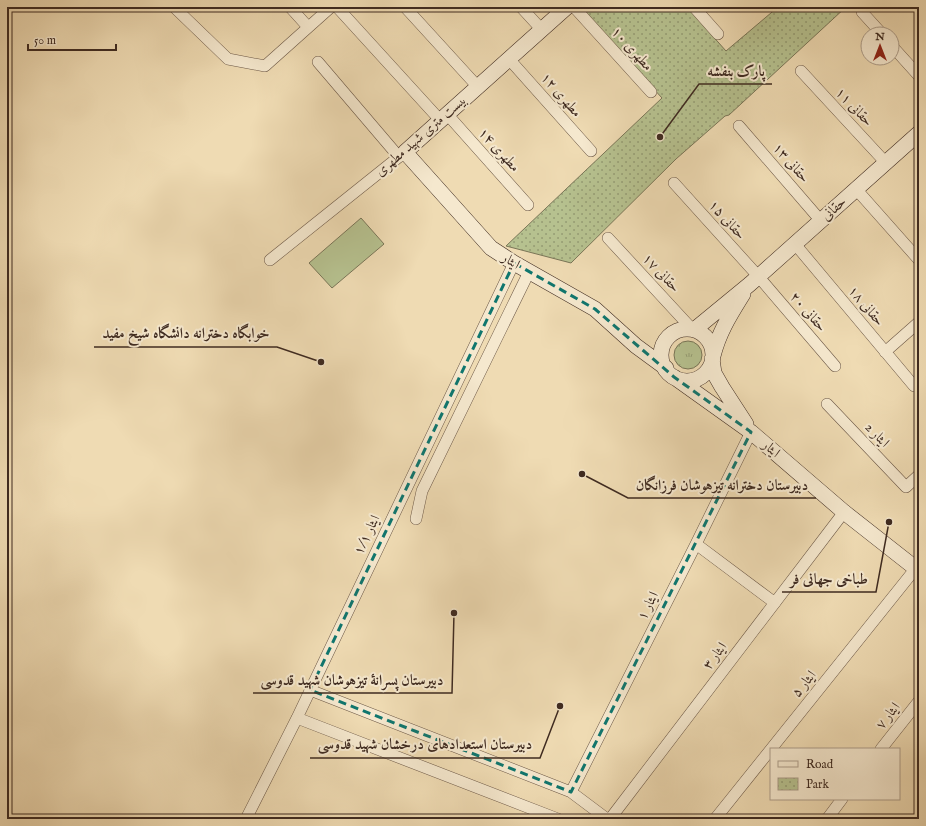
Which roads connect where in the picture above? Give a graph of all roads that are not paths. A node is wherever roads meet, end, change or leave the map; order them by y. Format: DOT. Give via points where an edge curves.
graph roads {
  1 [pos="174,7"];
  2 [pos="290,7"];
  3 [pos="331,7"];
  4 [pos="337,7"];
  5 [pos="405,7"];
  6 [pos="521,7"];
  7 [pos="567,7"];
  8 [pos="574,7"];
  9 [pos="694,7"];
  10 [pos="862,12"];
  11 [pos="875,26"];
  12 [pos="308,27"];
  13 [pos="542,30"];
  14 [pos="718,34"];
  15 [pos="900,55"];
  16 [pos="509,59"];
  17 [pos="318,62"];
  18 [pos="801,71"];
  19 [pos="919,76"];
  20 [pos="478,87"];
  21 [pos="651,92"];
  22 [pos="444,117"];
  23 [pos="739,126"];
  24 [pos="919,133"];
  25 [pos="591,151"];
  26 [pos="402,154"];
  27 [pos="886,163"];
  28 [pos="674,183"];
  29 [pos="856,189"];
  30 [pos="528,205"];
  31 [pos="821,221"];
  32 [pos="608,238"];
  33 [pos="794,244"];
  34 [pos="270,260"];
  35 [pos="919,260"];
  36 [pos="514,263"];
  37 [pos="529,272"];
  38 [pos="754,280"];
  39 [pos="919,322"];
  40 [pos="693,330"];
  41 [pos="636,346"];
  42 [pos="663,346"];
  43 [pos="885,352"];
  44 [pos="713,357"];
  45 [pos="835,366"];
  46 [pos="670,373"];
  47 [pos="914,386"];
  48 [pos="827,404"];
  49 [pos="751,432"];
  50 [pos="919,475"];
  51 [pos="844,512"];
  52 [pos="416,519"];
  53 [pos="696,544"];
  54 [pos="918,569"];
  55 [pos="775,603"];
  56 [pos="310,690"];
  57 [pos="919,701"];
  58 [pos="297,718"];
  59 [pos="773,748"];
  60 [pos="882,748"];
  61 [pos="770,751"];
  62 [pos="571,792"];
  63 [pos="841,800"];
  64 [pos="246,819"];
  65 [pos="558,819"];
  66 [pos="609,819"];
  67 [pos="715,819"];
  68 [pos="827,819"];
  1 -- 12 [label="street" via="228,59 264,66"];
  2 -- 12 [label="street"];
  3 -- 12 [label="street"];
  4 -- 22 [label="street, مطهری ۱۴"];
  5 -- 20 [label="street"];
  6 -- 13 [label="street"];
  7 -- 13 [label="main road, بیست متری شهید مطهری"];
  8 -- 21 [label="street, مطهری ۱۰"];
  9 -- 14 [label="street"];
  10 -- 11 [label="street"];
  13 -- 16 [label="main road, بیست متری شهید مطهری"];
  15 -- 19 [label="street"];
  16 -- 20 [label="main road, بیست متری شهید مطهری"];
  16 -- 25 [label="street, مطهری ۱۲"];
  17 -- 26 [label="street"];
  18 -- 27 [label="street, حقانی ۱۱"];
  20 -- 22 [label="main road, بیست متری شهید مطهری"];
  22 -- 26 [label="main road, بیست متری شهید مطهری"];
  22 -- 30 [label="street, مطهری ۱۴"];
  23 -- 31 [label="street, حقانی ۱۳"];
  24 -- 27 [label="main road, حقانی"];
  26 -- 34 [label="street, بیست متری شهید مطهری"];
  26 -- 36 [label="main road, ایثار" via="491,248"];
  27 -- 29 [label="main road, حقانی"];
  28 -- 38 [label="street, حقانی ۱۵"];
  29 -- 31 [label="main road, حقانی"];
  29 -- 35 [label="street"];
  31 -- 33 [label="main road, حقانی"];
  32 -- 40 [label="street, حقانی ۱۷"];
  33 -- 38 [label="main road, حقانی"];
  33 -- 43 [label="street, حقانی ۱۸"];
  36 -- 37 [label="main road, ایثار"];
  36 -- 56 [label="street, ایثار ۱/۱"];
  37 -- 41 [label="main road, ایثار" via="595,309"];
  37 -- 52 [label="street" via="422,490"];
  38 -- 40 [label="main road"];
  38 -- 44 [label="main road" via="723,326"];
  38 -- 45 [label="street, حقانی ۲۰"];
  39 -- 43 [label="street"];
  40 -- 42 [label="main road" via="685,329 671,334"];
  40 -- 44 [label="main road" via="709,340"];
  41 -- 42 [label="main road" via="652,351"];
  41 -- 46 [label="main road, ایثار"];
  42 -- 46 [label="main road" via="662,360"];
  43 -- 47 [label="street, حقانی ۱۸"];
  44 -- 46 [label="main road" via="709,368 700,377 687,380"];
  44 -- 49 [label="main road" via="714,373"];
  46 -- 49 [label="main road, ایثار"];
  48 -- 50 [label="street, ایثار 2" via="906,487"];
  49 -- 51 [label="main road, ایثار"];
  49 -- 53 [label="street, ایثار ۱"];
  51 -- 54 [label="main road, ایثار"];
  51 -- 55 [label="street, ایثار ۳"];
  53 -- 55 [label="street"];
  53 -- 62 [label="street, ایثار ۱"];
  54 -- 59 [label="street, ایثار ۵"];
  55 -- 66 [label="street, ایثار ۳"];
  56 -- 58 [label="street, ایثار ۱/۱"];
  56 -- 62 [label="street"];
  57 -- 60 [label="street, ایثار ۷"];
  58 -- 64 [label="street, ایثار ۱/۱"];
  58 -- 65 [label="street"];
  61 -- 67 [label="street, ایثار ۵"];
  62 -- 66 [label="street"];
  63 -- 68 [label="street"];
}
